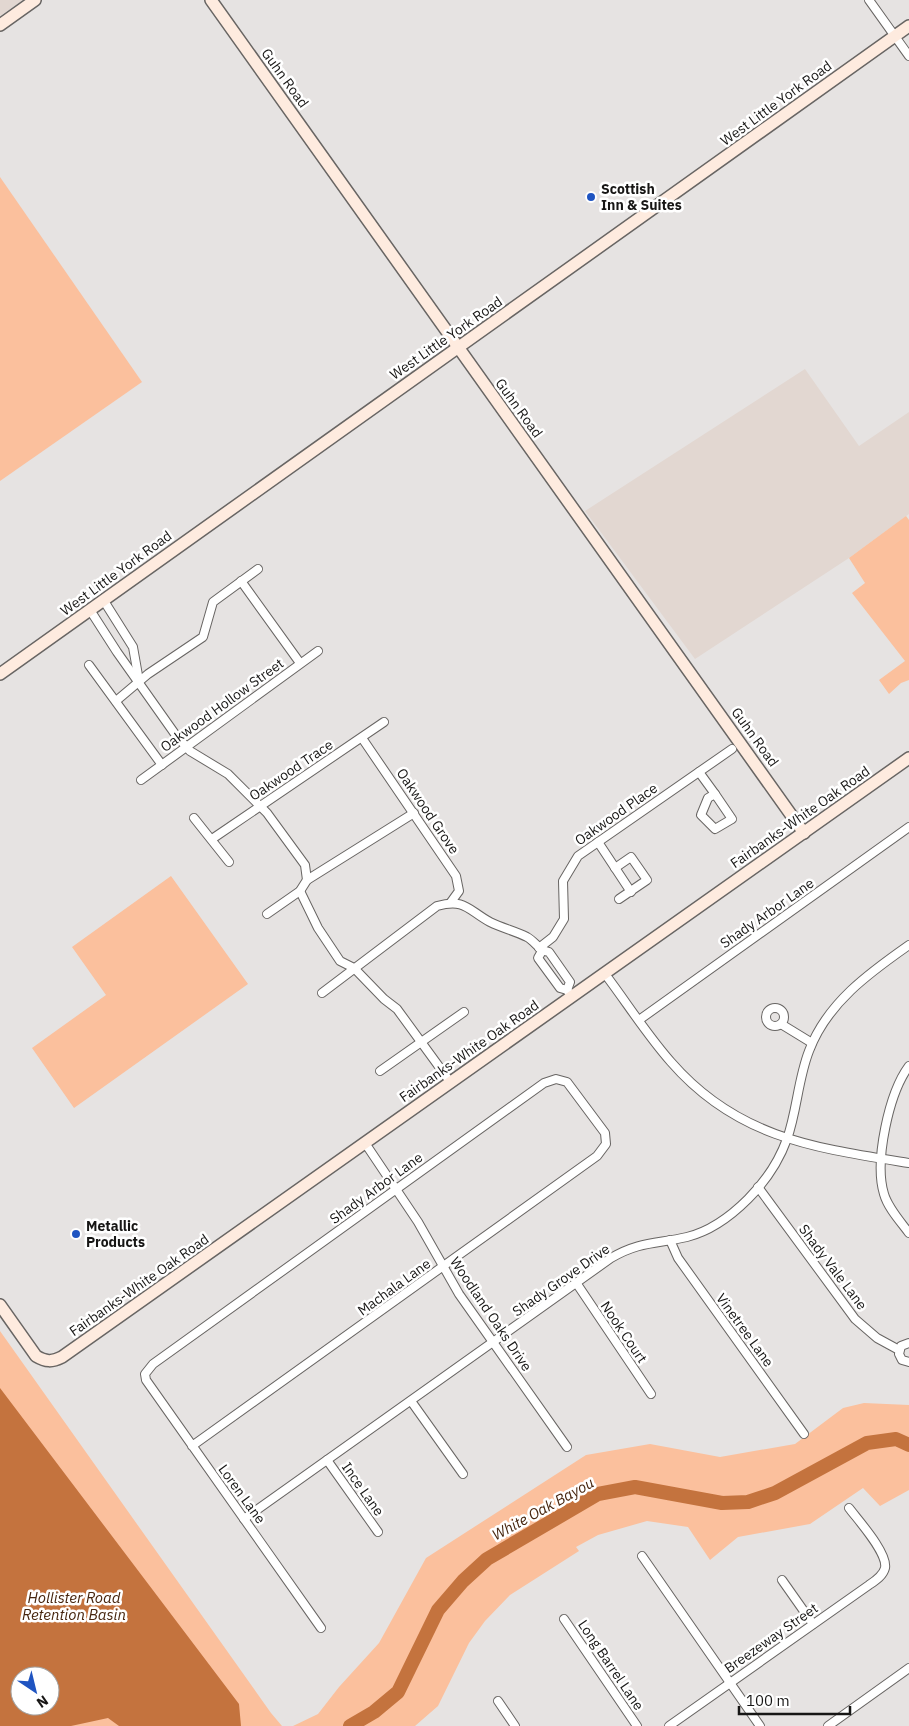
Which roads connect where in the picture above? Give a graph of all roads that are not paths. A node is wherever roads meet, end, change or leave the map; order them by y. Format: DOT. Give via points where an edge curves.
graph roads {
  1 [pos="35,0"];
  2 [pos="211,0"];
  3 [pos="869,0"];
  4 [pos="0,25"];
  5 [pos="909,26"];
  6 [pos="895,36"];
  7 [pos="909,56"];
  8 [pos="458,347"];
  9 [pos="258,568"];
  10 [pos="242,581"];
  11 [pos="104,600"];
  12 [pos="90,610"];
  13 [pos="318,651"];
  14 [pos="300,663"];
  15 [pos="89,665"];
  16 [pos="0,674"];
  17 [pos="139,683"];
  18 [pos="116,701"];
  19 [pos="384,722"];
  20 [pos="362,738"];
  21 [pos="186,746"];
  22 [pos="732,749"];
  23 [pos="909,758"];
  24 [pos="162,765"];
  25 [pos="699,772"];
  26 [pos="141,780"];
  27 [pos="715,794"];
  28 [pos="260,806"];
  29 [pos="414,813"];
  30 [pos="194,818"];
  31 [pos="909,827"];
  32 [pos="804,833"];
  33 [pos="212,839"];
  34 [pos="598,842"];
  35 [pos="229,862"];
  36 [pos="615,868"];
  37 [pos="307,880"];
  38 [pos="300,891"];
  39 [pos="631,892"];
  40 [pos="619,899"];
  41 [pos="452,902"];
  42 [pos="268,914"];
  43 [pos="909,945"];
  44 [pos="541,949"];
  45 [pos="354,968"];
  46 [pos="605,974"];
  47 [pos="570,993"];
  48 [pos="322,994"];
  49 [pos="464,1012"];
  50 [pos="639,1020"];
  51 [pos="781,1024"];
  52 [pos="421,1041"];
  53 [pos="812,1043"];
  54 [pos="909,1066"];
  55 [pos="380,1070"];
  56 [pos="451,1083"];
  57 [pos="787,1140"];
  58 [pos="365,1143"];
  59 [pos="606,1144"];
  60 [pos="882,1158"];
  61 [pos="909,1162"];
  62 [pos="758,1187"];
  63 [pos="397,1189"];
  64 [pos="909,1233"];
  65 [pos="670,1240"];
  66 [pos="444,1267"];
  67 [pos="577,1284"];
  68 [pos="0,1305"];
  69 [pos="494,1342"];
  70 [pos="909,1344"];
  71 [pos="899,1350"];
  72 [pos="909,1362"];
  73 [pos="145,1374"];
  74 [pos="651,1394"];
  75 [pos="411,1401"];
  76 [pos="804,1434"];
  77 [pos="192,1446"];
  78 [pos="567,1447"];
  79 [pos="327,1460"];
  80 [pos="462,1474"];
  81 [pos="849,1508"];
  82 [pos="244,1519"];
  83 [pos="378,1532"];
  84 [pos="642,1556"];
  85 [pos="782,1580"];
  86 [pos="564,1619"];
  87 [pos="813,1624"];
  88 [pos="321,1628"];
  89 [pos="909,1668"];
  90 [pos="731,1682"];
  91 [pos="498,1701"];
  92 [pos="515,1726"];
  93 [pos="637,1726"];
  94 [pos="669,1726"];
  95 [pos="760,1726"];
  96 [pos="828,1726"];
  1 -- 4 [label="street"];
  2 -- 8 [label="street, Guhn Road"];
  3 -- 6 [label="street"];
  5 -- 6 [label="street, West Little York Road"];
  6 -- 7 [label="street"];
  6 -- 8 [label="street, West Little York Road"];
  8 -- 11 [label="street, West Little York Road"];
  8 -- 32 [label="street, Guhn Road"];
  9 -- 10 [label="street"];
  10 -- 14 [label="street"];
  10 -- 17 [label="street" via="213,602 203,636"];
  11 -- 12 [label="street, West Little York Road"];
  11 -- 17 [label="street" via="133,647"];
  12 -- 16 [label="street, West Little York Road"];
  12 -- 17 [label="street"];
  13 -- 14 [label="street, Oakwood Hollow Street"];
  14 -- 21 [label="street, Oakwood Hollow Street"];
  15 -- 18 [label="street"];
  17 -- 18 [label="street"];
  17 -- 21 [label="street"];
  18 -- 24 [label="street"];
  19 -- 20 [label="street, Oakwood Trace"];
  20 -- 28 [label="street, Oakwood Trace"];
  20 -- 29 [label="street, Oakwood Grove"];
  21 -- 24 [label="street, Oakwood Hollow Street"];
  21 -- 28 [label="street" via="228,774"];
  22 -- 25 [label="street, Oakwood Place"];
  23 -- 32 [label="street, Fairbanks-White Oak Road"];
  24 -- 26 [label="street, Oakwood Hollow Street"];
  25 -- 27 [label="street"];
  25 -- 34 [label="street, Oakwood Place"];
  27 -- 27 [label="street" via="732,819 715,829 701,815 708,798"];
  28 -- 33 [label="street, Oakwood Trace"];
  28 -- 37 [label="street" via="305,865"];
  29 -- 37 [label="street"];
  29 -- 41 [label="street, Oakwood Grove" via="456,876 459,891"];
  30 -- 33 [label="street"];
  31 -- 50 [label="street, Shady Arbor Lane"];
  32 -- 46 [label="street, Fairbanks-White Oak Road"];
  33 -- 35 [label="street"];
  34 -- 36 [label="street"];
  34 -- 44 [label="street, Oakwood Place" via="572,864 564,881 564,918"];
  36 -- 39 [label="street"];
  36 -- 39 [label="street" via="631,857 647,880"];
  37 -- 38 [label="street"];
  38 -- 42 [label="street"];
  38 -- 45 [label="street" via="325,940 340,961"];
  39 -- 40 [label="street"];
  41 -- 44 [label="street" via="464,904 490,922 528,938"];
  41 -- 45 [label="street" via="437,906"];
  43 -- 53 [label="street, Shady Grove Drive" via="851,989 829,1015"];
  44 -- 47 [label="street" via="549,952 570,982"];
  44 -- 47 [label="street" via="538,958 560,988"];
  45 -- 48 [label="street"];
  45 -- 52 [label="street" via="398,1009"];
  46 -- 47 [label="street, Fairbanks-White Oak Road"];
  46 -- 50 [label="street"];
  47 -- 56 [label="street, Fairbanks-White Oak Road"];
  49 -- 52 [label="street"];
  50 -- 57 [label="street" via="672,1063 707,1096 748,1122"];
  51 -- 53 [label="street"];
  52 -- 55 [label="street"];
  52 -- 56 [label="street"];
  53 -- 57 [label="street, Shady Grove Drive"];
  54 -- 60 [label="street" via="893,1100"];
  56 -- 58 [label="street, Fairbanks-White Oak Road"];
  57 -- 60 [label="street"];
  57 -- 62 [label="street, Shady Grove Drive"];
  58 -- 63 [label="street, Woodland Oaks Drive"];
  58 -- 68 [label="street, Fairbanks-White Oak Road" via="62,1357 44,1361 36,1356"];
  59 -- 63 [label="street, Shady Arbor Lane" via="604,1133 570,1087 556,1079 544,1083"];
  59 -- 66 [label="street, Machala Lane" via="597,1156"];
  60 -- 61 [label="street"];
  60 -- 64 [label="street" via="884,1194"];
  62 -- 65 [label="street, Shady Grove Drive" via="718,1224 697,1234"];
  62 -- 71 [label="street, Shady Vale Lane" via="855,1319 877,1338"];
  63 -- 66 [label="street, Woodland Oaks Drive"];
  63 -- 73 [label="street, Shady Arbor Lane" via="153,1364"];
  65 -- 67 [label="street, Shady Grove Drive" via="630,1248"];
  65 -- 76 [label="street, Vinetree Lane" via="678,1258"];
  66 -- 69 [label="street, Woodland Oaks Drive"];
  66 -- 77 [label="street, Machala Lane"];
  67 -- 69 [label="street, Shady Grove Drive"];
  67 -- 74 [label="street, Nook Court"];
  69 -- 75 [label="street, Shady Grove Drive"];
  69 -- 78 [label="street, Woodland Oaks Drive"];
  70 -- 71 [label="street" via="904,1344"];
  71 -- 72 [label="street, Shady Vale Lane" via="902,1360"];
  73 -- 77 [label="street, Loren Lane"];
  75 -- 79 [label="street, Shady Grove Drive"];
  75 -- 80 [label="street"];
  77 -- 82 [label="street, Loren Lane"];
  79 -- 82 [label="street, Shady Grove Drive"];
  79 -- 83 [label="street, Ince Lane"];
  81 -- 87 [label="street, Breezeway Street" via="880,1550 885,1568 879,1577"];
  82 -- 88 [label="street, Loren Lane"];
  84 -- 90 [label="street"];
  85 -- 87 [label="street"];
  86 -- 93 [label="street, Long Barrel Lane"];
  87 -- 90 [label="street, Breezeway Street"];
  89 -- 96 [label="street"];
  90 -- 94 [label="street, Breezeway Street"];
  90 -- 95 [label="street"];
  91 -- 92 [label="street"];
}
